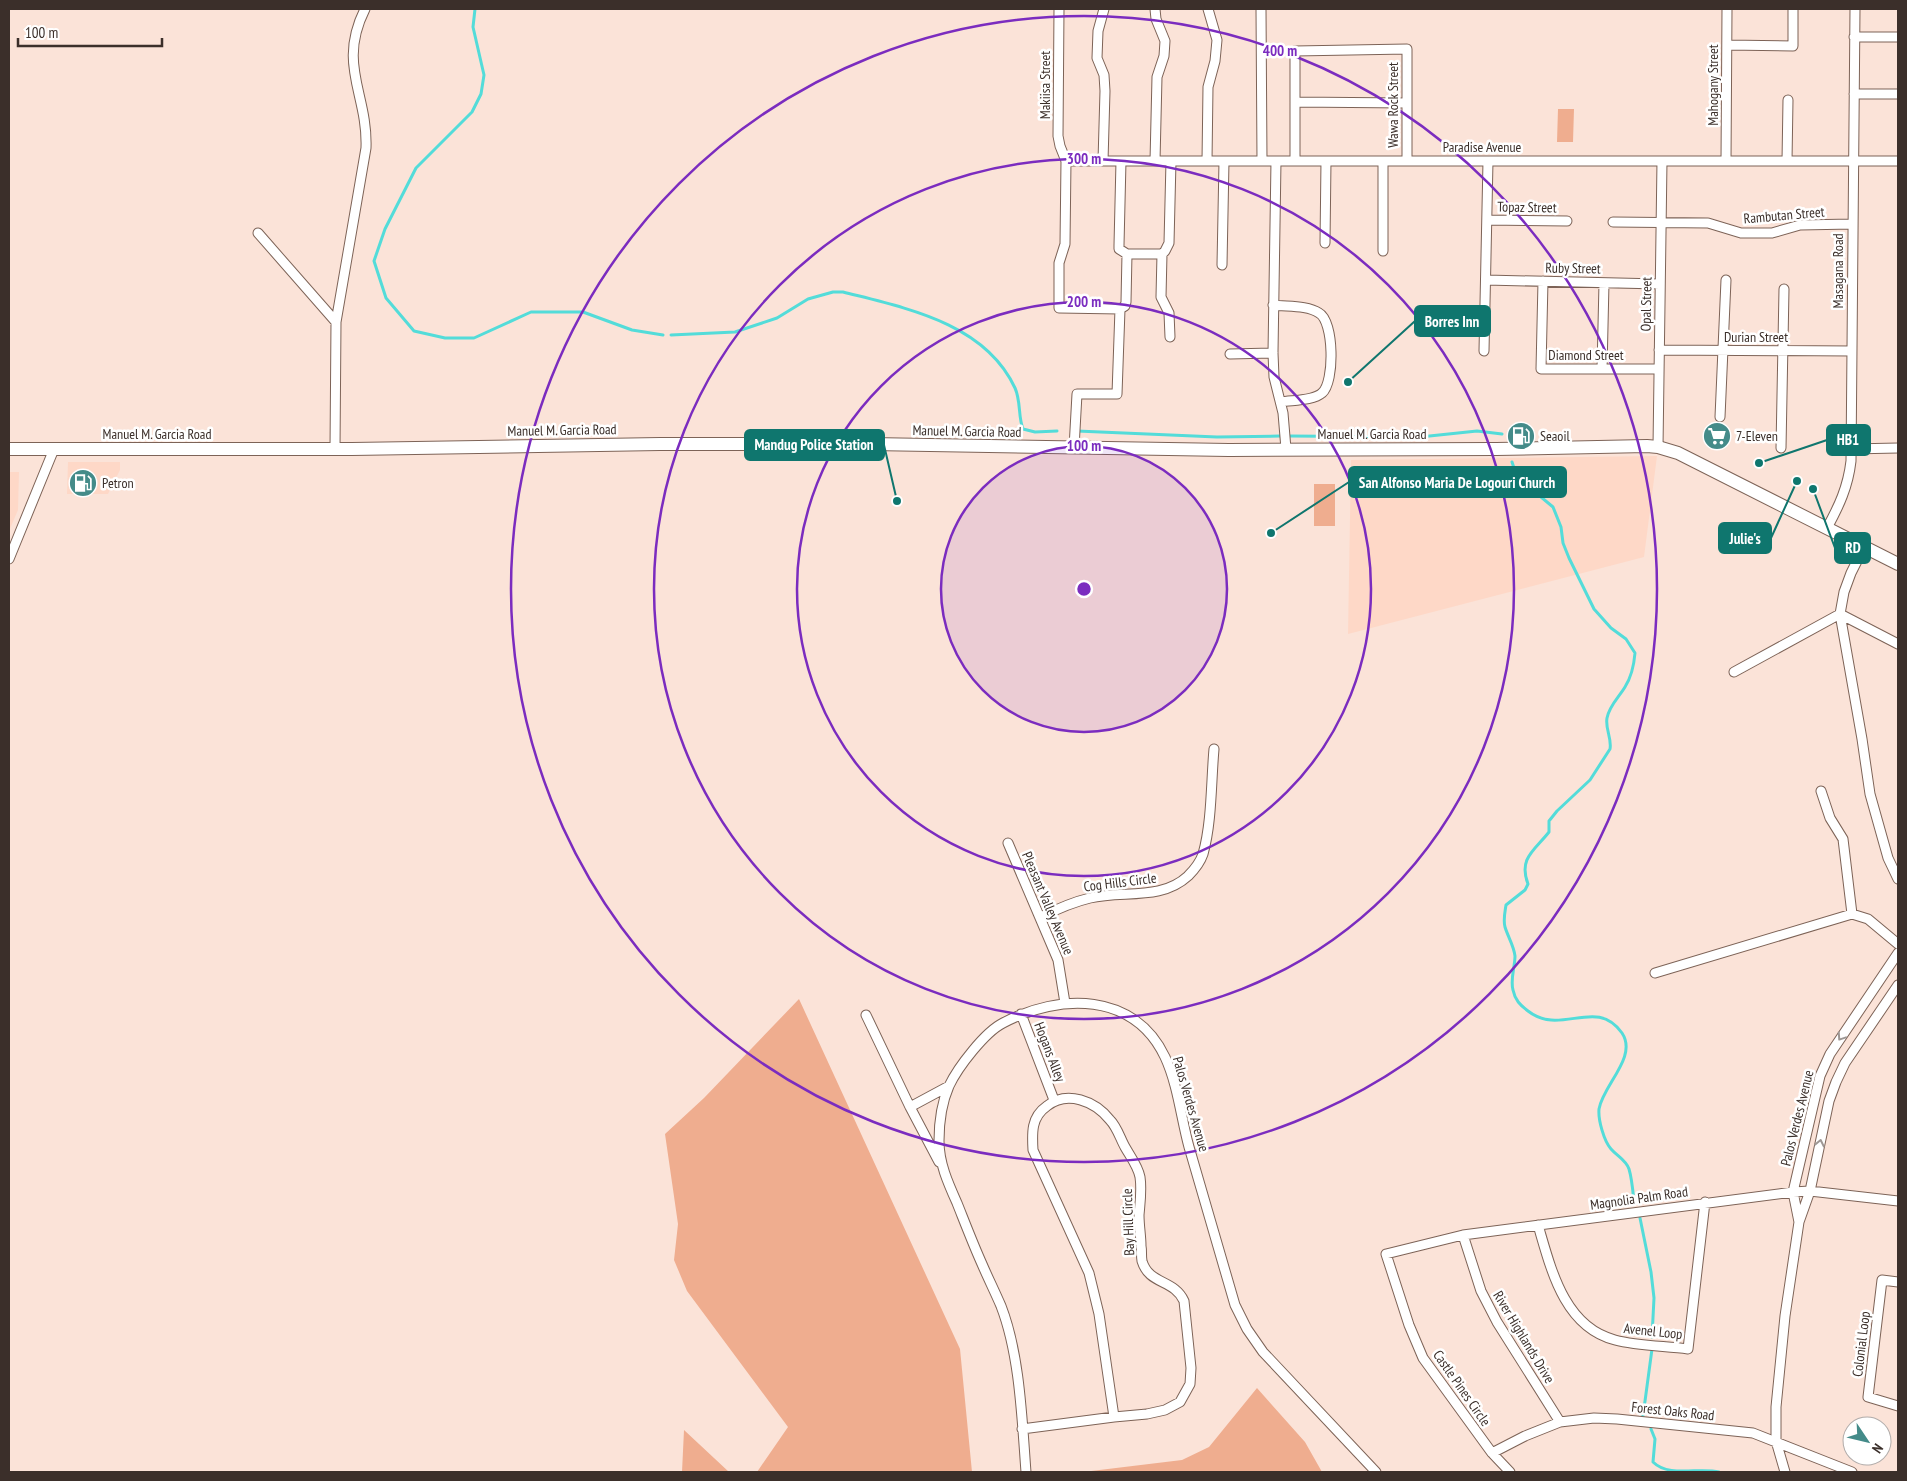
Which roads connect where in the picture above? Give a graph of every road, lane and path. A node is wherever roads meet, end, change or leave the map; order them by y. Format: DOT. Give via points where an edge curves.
graph roads {
  1 [pos="365,9"];
  2 [pos="1059,9"];
  3 [pos="1104,9"];
  4 [pos="1155,9"];
  5 [pos="1208,9"];
  6 [pos="1261,9"];
  7 [pos="1727,9"];
  8 [pos="1793,9"];
  9 [pos="1855,9"];
  10 [pos="1854,37"];
  11 [pos="1898,37"];
  12 [pos="1727,45"];
  13 [pos="1854,94"];
  14 [pos="1898,94"];
  15 [pos="1788,100"];
  16 [pos="1295,102"];
  17 [pos="1407,103"];
  18 [pos="1066,161"];
  19 [pos="1103,161"];
  20 [pos="1121,161"];
  21 [pos="1155,161"];
  22 [pos="1171,161"];
  23 [pos="1207,161"];
  24 [pos="1224,161"];
  25 [pos="1262,161"];
  26 [pos="1276,161"];
  27 [pos="1294,161"];
  28 [pos="1326,161"];
  29 [pos="1383,161"];
  30 [pos="1407,161"];
  31 [pos="1488,161"];
  32 [pos="1662,161"];
  33 [pos="1726,161"];
  34 [pos="1787,161"];
  35 [pos="1853,161"];
  36 [pos="1898,161"];
  37 [pos="1487,220"];
  38 [pos="1568,221"];
  39 [pos="1613,222"];
  40 [pos="1661,222"];
  41 [pos="1852,224"];
  42 [pos="258,233"];
  43 [pos="1325,243"];
  44 [pos="1383,251"];
  45 [pos="1127,254"];
  46 [pos="1162,254"];
  47 [pos="1222,265"];
  48 [pos="1486,280"];
  49 [pos="1726,280"];
  50 [pos="1543,281"];
  51 [pos="1604,283"];
  52 [pos="1660,284"];
  53 [pos="1784,289"];
  54 [pos="1273,305"];
  55 [pos="1120,309"];
  56 [pos="336,322"];
  57 [pos="1170,337"];
  58 [pos="1659,350"];
  59 [pos="1723,350"];
  60 [pos="1484,351"];
  61 [pos="1783,351"];
  62 [pos="1852,351"];
  63 [pos="1272,353"];
  64 [pos="1230,354"];
  65 [pos="1602,369"];
  66 [pos="1659,369"];
  67 [pos="1281,402"];
  68 [pos="1720,417"];
  69 [pos="1658,447"];
  70 [pos="1074,448"];
  71 [pos="1781,448"];
  72 [pos="1851,448"];
  73 [pos="1898,448"];
  74 [pos="9,449"];
  75 [pos="54,449"];
  76 [pos="334,449"];
  77 [pos="1286,449"];
  78 [pos="1827,528"];
  79 [pos="1864,547"];
  80 [pos="9,559"];
  81 [pos="1898,564"];
  82 [pos="1840,614"];
  83 [pos="1898,644"];
  84 [pos="1734,672"];
  85 [pos="1214,749"];
  86 [pos="1821,791"];
  87 [pos="1008,843"];
  88 [pos="1898,879"];
  89 [pos="1852,914"];
  90 [pos="1041,917"];
  91 [pos="1898,944"];
  92 [pos="1898,952"];
  93 [pos="1656,973"];
  94 [pos="1898,985"];
  95 [pos="1875,987"];
  96 [pos="1890,997"];
  97 [pos="1065,1003"];
  98 [pos="1021,1014"];
  99 [pos="866,1015"];
  100 [pos="949,1086"];
  101 [pos="1054,1100"];
  102 [pos="910,1107"];
  103 [pos="942,1168"];
  104 [pos="1810,1191"];
  105 [pos="1793,1192"];
  106 [pos="1898,1200"];
  107 [pos="1705,1202"];
  108 [pos="1799,1222"];
  109 [pos="1538,1225"];
  110 [pos="1463,1235"];
  111 [pos="1386,1254"];
  112 [pos="1898,1282"];
  113 [pos="1898,1406"];
  114 [pos="1114,1417"];
  115 [pos="1560,1422"];
  116 [pos="1022,1429"];
  117 [pos="1776,1441"];
  118 [pos="1492,1454"];
  119 [pos="1026,1472"];
  120 [pos="1376,1472"];
  121 [pos="1510,1472"];
  122 [pos="1786,1472"];
  123 [pos="1852,1472"];
  1 -- 56 [label="street" via="354,38 352,61 367,132 366,148"];
  2 -- 18 [label="street, Makiisa Street" via="1058,136"];
  3 -- 19 [label="street" via="1096,58 1104,75"];
  4 -- 21 [label="street" via="1164,41 1164,56 1157,77"];
  5 -- 23 [label="street" via="1217,40 1208,86"];
  6 -- 25 [label="street"];
  7 -- 12 [label="street, Mahogany Street"];
  8 -- 12 [label="street" via="1792,46"];
  9 -- 10 [label="street, Masagana Road"];
  10 -- 11 [label="street"];
  10 -- 13 [label="street, Masagana Road"];
  12 -- 33 [label="street, Mahogany Street"];
  13 -- 14 [label="street"];
  13 -- 35 [label="street, Masagana Road"];
  15 -- 34 [label="street"];
  16 -- 17 [label="street"];
  16 -- 17 [label="street, Wawa Rock Street" via="1295,51 1407,49"];
  16 -- 27 [label="street"];
  17 -- 30 [label="street, Wawa Rock Street"];
  18 -- 19 [label="street, Paradise Avenue"];
  18 -- 55 [label="street, Makiisa Street" via="1066,244 1059,263 1059,308"];
  19 -- 20 [label="street, Paradise Avenue"];
  20 -- 21 [label="street, Paradise Avenue"];
  20 -- 45 [label="street" via="1119,245"];
  21 -- 22 [label="street, Paradise Avenue"];
  22 -- 23 [label="street, Paradise Avenue"];
  22 -- 46 [label="street" via="1169,243"];
  23 -- 24 [label="street, Paradise Avenue"];
  24 -- 25 [label="street, Paradise Avenue"];
  24 -- 47 [label="street"];
  25 -- 26 [label="street, Paradise Avenue"];
  26 -- 27 [label="street, Paradise Avenue"];
  26 -- 54 [label="street"];
  27 -- 28 [label="street, Paradise Avenue"];
  28 -- 29 [label="street, Paradise Avenue"];
  28 -- 43 [label="street"];
  29 -- 30 [label="street, Paradise Avenue"];
  29 -- 44 [label="street"];
  30 -- 31 [label="street, Paradise Avenue"];
  31 -- 32 [label="street, Paradise Avenue"];
  31 -- 37 [label="street, Topaz Street"];
  32 -- 33 [label="street, Paradise Avenue"];
  32 -- 40 [label="street, Opal Street"];
  33 -- 34 [label="street, Paradise Avenue"];
  34 -- 35 [label="street, Paradise Avenue"];
  35 -- 36 [label="street, Paradise Avenue"];
  35 -- 41 [label="street, Masagana Road"];
  37 -- 38 [label="street, Topaz Street"];
  37 -- 48 [label="street, Topaz Street"];
  39 -- 40 [label="street, Rambutan Street"];
  40 -- 41 [label="street, Rambutan Street" via="1708,223 1742,233 1772,232 1800,224"];
  40 -- 52 [label="street, Opal Street"];
  41 -- 62 [label="street, Masagana Road"];
  42 -- 56 [label="street"];
  45 -- 46 [label="street"];
  45 -- 55 [label="street" via="1126,302"];
  46 -- 57 [label="street" via="1162,297 1169,313"];
  48 -- 50 [label="street, Ruby Street"];
  48 -- 60 [label="street, Topaz Street"];
  49 -- 59 [label="street"];
  50 -- 51 [label="street, Ruby Street"];
  50 -- 65 [label="street, Diamond Street" via="1541,369"];
  51 -- 52 [label="street, Ruby Street"];
  51 -- 65 [label="street"];
  52 -- 58 [label="street, Opal Street"];
  53 -- 61 [label="street"];
  54 -- 63 [label="street"];
  54 -- 67 [label="street" via="1319,312 1328,324 1330,338 1328,381 1321,394"];
  55 -- 70 [label="street" via="1117,394 1077,394"];
  56 -- 76 [label="street"];
  58 -- 59 [label="street, Durian Street"];
  58 -- 66 [label="street, Opal Street"];
  59 -- 61 [label="street, Durian Street"];
  59 -- 68 [label="street"];
  61 -- 62 [label="street, Durian Street"];
  61 -- 71 [label="street"];
  62 -- 72 [label="street, Masagana Road"];
  63 -- 64 [label="street"];
  63 -- 67 [label="street"];
  65 -- 66 [label="street, Diamond Street"];
  66 -- 69 [label="street, Opal Street"];
  67 -- 77 [label="street"];
  69 -- 77 [label="main road, Manuel M. Garcia Road"];
  69 -- 78 [label="main road, Manuel M. Garcia Road" via="1678,453"];
  70 -- 76 [label="main road, Manuel M. Garcia Road" via="660,444"];
  70 -- 77 [label="main road, Manuel M. Garcia Road"];
  72 -- 73 [label="street"];
  72 -- 78 [label="street, Masagana Road" via="1847,487"];
  74 -- 75 [label="main road, Manuel M. Garcia Road"];
  75 -- 76 [label="main road, Manuel M. Garcia Road"];
  75 -- 80 [label="street"];
  78 -- 79 [label="main road, Manuel M. Garcia Road"];
  79 -- 81 [label="main road, Manuel M. Garcia Road"];
  79 -- 82 [label="street" via="1846,586"];
  82 -- 83 [label="street"];
  82 -- 84 [label="street"];
  82 -- 88 [label="street" via="1870,794 1888,858"];
  85 -- 90 [label="street, Cog Hills Circle" via="1207,832 1202,856 1195,869 1168,890 1091,897"];
  86 -- 89 [label="street" via="1830,818 1842,838"];
  87 -- 90 [label="street, Pleasant Valley Avenue"];
  89 -- 91 [label="street" via="1868,919"];
  89 -- 93 [label="street"];
  90 -- 97 [label="street, Pleasant Valley Avenue" via="1058,960"];
  92 -- 95 [label="street, Palos Verdes Avenue"];
  94 -- 96 [label="street, Palos Verdes Avenue"];
  95 -- 96 [label="street"];
  95 -- 105 [label="street, Palos Verdes Avenue, one-way" via="1822,1070"];
  104 -- 96 [label="street, Palos Verdes Avenue, one-way" via="1836,1082 1845,1063"];
  97 -- 98 [label="street, Palos Verdes Avenue"];
  97 -- 120 [label="street, Palos Verdes Avenue" via="1082,1002 1114,1009 1141,1025 1154,1039 1172,1077 1232,1296 1247,1329 1264,1352"];
  98 -- 100 [label="street, Palos Verdes Avenue" via="999,1025 978,1046"];
  98 -- 101 [label="street, Hogans Alley"];
  99 -- 102 [label="street"];
  100 -- 102 [label="street"];
  100 -- 103 [label="street, Palos Verdes Avenue" via="939,1142"];
  101 -- 114 [label="street" via="1035,1119 1033,1150 1089,1273 1099,1314"];
  101 -- 114 [label="street, Bay Hill Circle" via="1071,1097 1083,1101 1099,1108 1111,1121 1140,1176 1141,1254 1145,1268 1149,1275 1173,1287 1184,1301 1191,1368 1190,1384 1180,1402 1165,1410"];
  102 -- 103 [label="street"];
  103 -- 116 [label="street, Palos Verdes Avenue" via="1010,1334"];
  104 -- 105 [label="street, Magnolia Palm Road"];
  104 -- 106 [label="street, Magnolia Palm Road"];
  104 -- 108 [label="street, Palos Verdes Avenue"];
  105 -- 107 [label="street, Magnolia Palm Road"];
  105 -- 108 [label="street, Palos Verdes Avenue"];
  107 -- 109 [label="street, Magnolia Palm Road"];
  107 -- 109 [label="street, Avenel Loop" via="1688,1348 1616,1341 1588,1326 1563,1296"];
  108 -- 117 [label="street, Palos Verdes Avenue" via="1784,1325"];
  109 -- 110 [label="street, Magnolia Palm Road"];
  110 -- 111 [label="street, Magnolia Palm Road"];
  110 -- 115 [label="street, River Highlands Drive" via="1481,1291 1497,1322"];
  111 -- 118 [label="street, Castle Pines Circle" via="1408,1325 1423,1358"];
  112 -- 113 [label="street, Colonial Loop" via="1882,1280 1868,1397"];
  114 -- 116 [label="street, Bay Hill Circle"];
  115 -- 117 [label="street, Forest Oaks Road" via="1618,1419 1753,1433"];
  115 -- 118 [label="street, Forest Oaks Road"];
  116 -- 119 [label="street, Palos Verdes Avenue"];
  117 -- 122 [label="street, Palos Verdes Avenue"];
  117 -- 123 [label="street, Forest Oaks Road"];
  118 -- 121 [label="street, Castle Pines Circle"];
}
